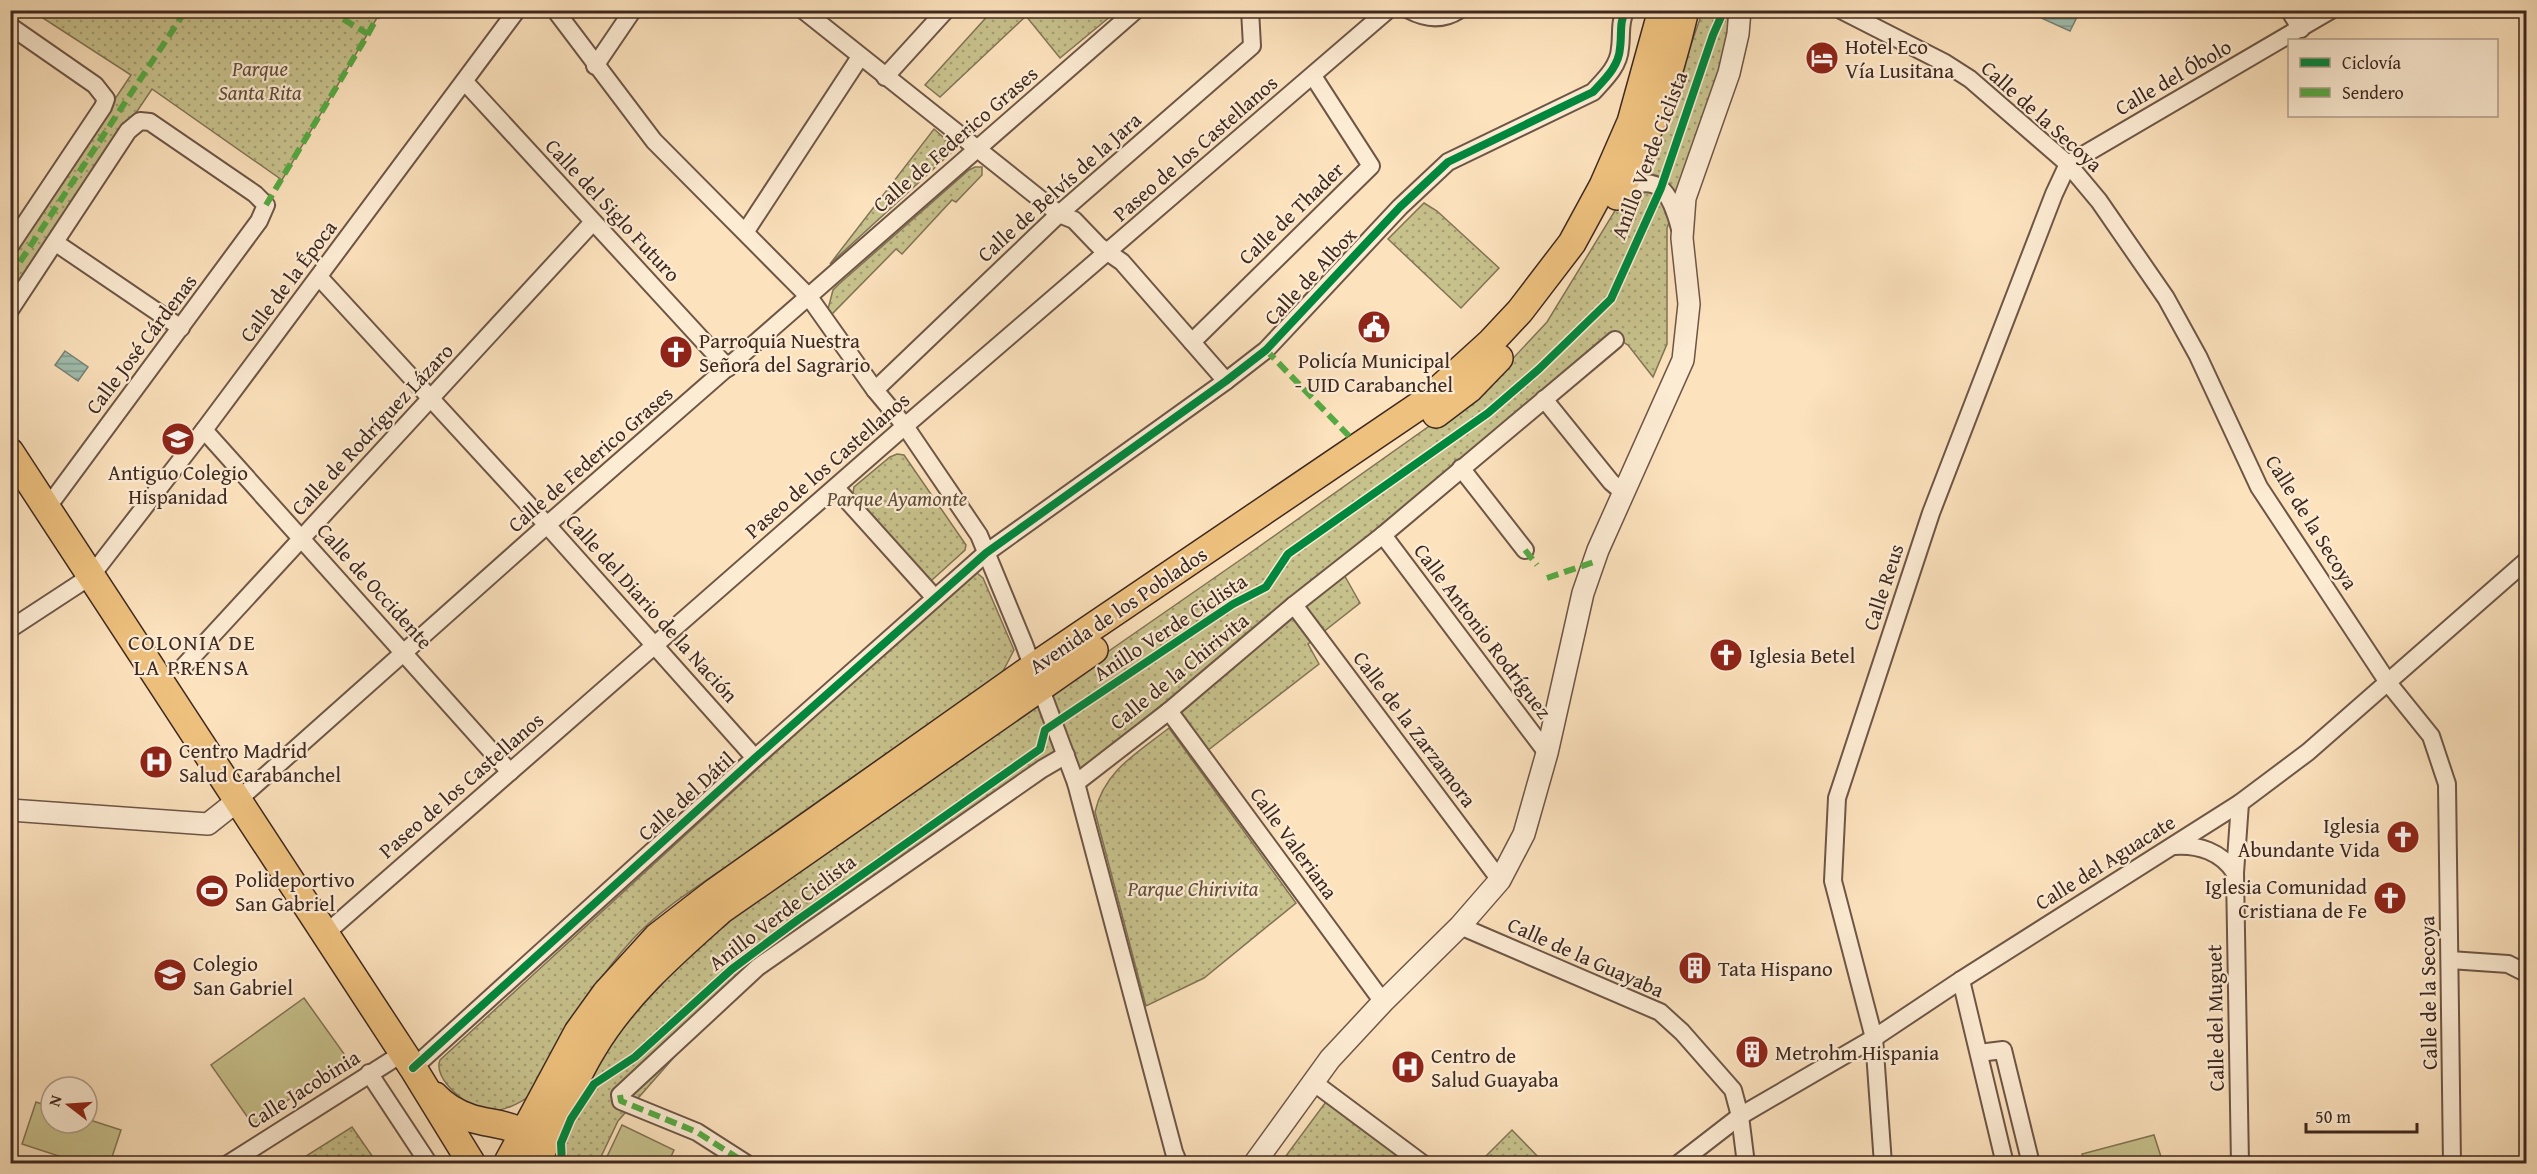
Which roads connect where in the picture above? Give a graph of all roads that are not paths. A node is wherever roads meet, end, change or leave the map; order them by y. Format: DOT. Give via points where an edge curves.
graph roads {
  1 [pos="517,10"];
  2 [pos="555,10"];
  3 [pos="633,10"];
  4 [pos="803,10"];
  5 [pos="946,10"];
  6 [pos="1136,10"];
  7 [pos="1250,10"];
  8 [pos="1388,10"];
  9 [pos="1409,10"];
  10 [pos="1459,10"];
  11 [pos="1626,10"];
  12 [pos="1647,10"];
  13 [pos="1662,10"];
  14 [pos="1685,10"];
  15 [pos="1698,10"];
  16 [pos="1728,10"];
  17 [pos="1740,10"];
  18 [pos="1841,10"];
  19 [pos="2289,10"];
  20 [pos="2331,10"];
  21 [pos="10,26"];
  22 [pos="2301,29"];
  23 [pos="1738,34"];
  24 [pos="1666,43"];
  25 [pos="860,57"];
  26 [pos="595,66"];
  27 [pos="1313,76"];
  28 [pos="885,77"];
  29 [pos="465,82"];
  30 [pos="977,151"];
  31 [pos="2068,164"];
  32 [pos="1619,192"];
  33 [pos="1059,214"];
  34 [pos="593,222"];
  35 [pos="746,231"];
  36 [pos="1682,238"];
  37 [pos="57,243"];
  38 [pos="10,246"];
  39 [pos="1108,253"];
  40 [pos="320,277"];
  41 [pos="809,297"];
  42 [pos="10,310"];
  43 [pos="181,328"];
  44 [pos="1615,340"];
  45 [pos="1192,342"];
  46 [pos="728,368"];
  47 [pos="1226,381"];
  48 [pos="875,390"];
  49 [pos="1544,399"];
  50 [pos="430,400"];
  51 [pos="905,426"];
  52 [pos="204,430"];
  53 [pos="13,461"];
  54 [pos="1461,468"];
  55 [pos="836,488"];
  56 [pos="1624,493"];
  57 [pos="47,508"];
  58 [pos="547,525"];
  59 [pos="1383,535"];
  60 [pos="303,538"];
  61 [pos="1525,550"];
  62 [pos="986,553"];
  63 [pos="2526,561"];
  64 [pos="92,576"];
  65 [pos="935,598"];
  66 [pos="1294,605"];
  67 [pos="10,628"];
  68 [pos="655,646"];
  69 [pos="404,651"];
  70 [pos="174,677"];
  71 [pos="1036,678"];
  72 [pos="2389,684"];
  73 [pos="1169,711"];
  74 [pos="1547,753"];
  75 [pos="1066,755"];
  76 [pos="755,758"];
  77 [pos="510,772"];
  78 [pos="1076,783"];
  79 [pos="237,801"];
  80 [pos="2240,803"];
  81 [pos="10,810"];
  82 [pos="2174,846"];
  83 [pos="2235,873"];
  84 [pos="1500,880"];
  85 [pos="1460,926"];
  86 [pos="325,934"];
  87 [pos="2450,960"];
  88 [pos="2526,974"];
  89 [pos="1961,980"];
  90 [pos="1383,1002"];
  91 [pos="1874,1038"];
  92 [pos="1979,1053"];
  93 [pos="413,1069"];
  94 [pos="369,1073"];
  95 [pos="1313,1082"];
  96 [pos="1990,1095"];
  97 [pos="2014,1096"];
  98 [pos="542,1101"];
  99 [pos="1740,1116"];
  100 [pos="497,1123"];
  101 [pos="536,1154"];
  102 [pos="1175,1160"];
  103 [pos="228,1164"];
  104 [pos="429,1164"];
  105 [pos="472,1164"];
  106 [pos="507,1164"];
  107 [pos="747,1164"];
  108 [pos="1254,1164"];
  109 [pos="1423,1164"];
  110 [pos="1678,1164"];
  111 [pos="1746,1164"];
  112 [pos="1883,1164"];
  113 [pos="2005,1164"];
  114 [pos="2031,1164"];
  115 [pos="2240,1164"];
  116 [pos="2452,1164"];
  1 -- 29 [label="street, Calle de la Época"];
  2 -- 26 [label="street"];
  3 -- 26 [label="street"];
  4 -- 25 [label="street"];
  5 -- 28 [label="street"];
  6 -- 30 [label="street, Calle de Federico Grases"];
  7 -- 33 [label="street, Calle de Belvís de la Jara" via="1252,45"];
  8 -- 27 [label="street, Paseo de los Castellanos"];
  9 -- 10 [label="street" via="1432,18 1443,18"];
  11 -- 47 [label="street, Calle de Albox" via="1621,23 1620,51 1610,75 1593,92 1448,162 1400,207 1266,350"];
  12 -- 24 [label="main road"];
  13 -- 24 [label="main road, Avenida de los Poblados"];
  14 -- 24 [label="main road, Avenida de los Poblados"];
  15 -- 24 [label="main road"];
  16 -- 23 [label="street"];
  17 -- 23 [label="street"];
  18 -- 31 [label="street, Calle de la Secoya" via="1970,79"];
  19 -- 22 [label="street"];
  20 -- 22 [label="street, Calle del Óbolo"];
  21 -- 38 [label="street" via="95,85 106,99"];
  22 -- 31 [label="street, Calle del Óbolo"];
  23 -- 36 [label="street" via="1729,73 1685,198"];
  24 -- 32 [label="main road, Avenida de los Poblados" via="1643,144"];
  24 -- 71 [label="main road, Avenida de los Poblados" via="1603,186 1572,243 1491,342 1426,402"];
  25 -- 28 [label="street"];
  25 -- 35 [label="street"];
  26 -- 35 [label="street" via="654,141"];
  27 -- 39 [label="street, Paseo de los Castellanos"];
  27 -- 45 [label="street, Calle de Thader" via="1371,166"];
  28 -- 30 [label="street"];
  29 -- 34 [label="street, Calle del Siglo Futuro"];
  29 -- 40 [label="street, Calle de la Época"];
  30 -- 33 [label="street"];
  30 -- 41 [label="street, Calle de Federico Grases"];
  31 -- 72 [label="street, Calle de la Secoya" via="2099,201 2166,298 2198,356 2259,487"];
  31 -- 91 [label="street, Calle Reus" via="1931,513 1837,798 1833,881"];
  32 -- 36 [label="street" via="1633,184 1650,182 1661,188 1672,205"];
  32 -- 71 [label="main road, Avenida de los Poblados" via="1553,299 1469,389"];
  33 -- 39 [label="street" via="1074,220"];
  33 -- 48 [label="street, Calle de Belvís de la Jara"];
  34 -- 46 [label="street, Calle del Siglo Futuro"];
  34 -- 50 [label="street, Calle de Rodríguez Lázaro"];
  35 -- 41 [label="street"];
  36 -- 56 [label="street" via="1689,304 1683,360"];
  37 -- 42 [label="street"];
  37 -- 43 [label="street"];
  37 -- 43 [label="street, Calle José Cárdenas" via="128,132 141,121 150,122 266,205 259,221"];
  39 -- 45 [label="street" via="1122,262"];
  39 -- 51 [label="street, Paseo de los Castellanos"];
  40 -- 50 [label="street, Calle del Diario de la Nación"];
  40 -- 52 [label="street, Calle de la Época"];
  41 -- 46 [label="street, Calle de Federico Grases"];
  41 -- 48 [label="street"];
  43 -- 57 [label="street, Calle José Cárdenas"];
  44 -- 49 [label="street, Calle de la Chirivita"];
  45 -- 47 [label="street"];
  46 -- 58 [label="street, Calle de Federico Grases"];
  47 -- 62 [label="street, Calle de Albox"];
  48 -- 51 [label="street"];
  49 -- 54 [label="street, Calle de la Chirivita"];
  49 -- 56 [label="street"];
  50 -- 58 [label="street, Calle del Diario de la Nación"];
  50 -- 60 [label="street, Calle de Rodríguez Lázaro"];
  51 -- 55 [label="street, Paseo de los Castellanos"];
  51 -- 62 [label="street" via="979,535"];
  52 -- 60 [label="street, Calle de Occidente"];
  52 -- 64 [label="street, Calle de la Época"];
  53 -- 57 [label="main road"];
  54 -- 59 [label="street, Calle de la Chirivita"];
  54 -- 61 [label="street"];
  55 -- 65 [label="street"];
  55 -- 68 [label="street, Paseo de los Castellanos"];
  56 -- 74 [label="street" via="1583,593"];
  57 -- 64 [label="main road"];
  58 -- 68 [label="street, Calle del Diario de la Nación"];
  58 -- 69 [label="street, Calle de Federico Grases"];
  59 -- 66 [label="street, Calle de la Chirivita"];
  59 -- 74 [label="street, Calle Antonio Rodríguez"];
  60 -- 69 [label="street, Calle de Occidente"];
  60 -- 70 [label="street, Calle de Rodríguez Lázaro"];
  62 -- 65 [label="street, Calle del Dátil"];
  62 -- 71 [label="street"];
  63 -- 72 [label="street, Calle del Aguacate"];
  64 -- 67 [label="street"];
  64 -- 70 [label="main road"];
  65 -- 76 [label="street, Calle del Dátil"];
  66 -- 73 [label="street, Calle de la Chirivita"];
  66 -- 84 [label="street, Calle de la Zarzamora"];
  68 -- 76 [label="street, Calle del Diario de la Nación"];
  68 -- 77 [label="street, Paseo de los Castellanos"];
  69 -- 77 [label="street, Calle de Occidente"];
  69 -- 79 [label="street, Calle de Federico Grases"];
  70 -- 79 [label="main road"];
  71 -- 75 [label="street"];
  71 -- 98 [label="main road, Avenida de los Poblados" via="715,892 657,937 606,993 578,1032"];
  71 -- 101 [label="main road, Avenida de los Poblados" via="721,910 669,956 621,1006 592,1049"];
  72 -- 80 [label="street, Calle del Aguacate"];
  72 -- 87 [label="street, Calle de la Secoya" via="2431,736 2447,784"];
  73 -- 78 [label="street, Calle de la Chirivita"];
  73 -- 90 [label="street, Calle Valeriana"];
  74 -- 84 [label="street" via="1524,834"];
  75 -- 78 [label="street"];
  75 -- 107 [label="street" via="758,967 620,1095 621,1101 698,1132"];
  76 -- 93 [label="street, Calle del Dátil"];
  77 -- 86 [label="street, Paseo de los Castellanos"];
  78 -- 102 [label="street"];
  79 -- 81 [label="street" via="208,824"];
  79 -- 86 [label="main road"];
  80 -- 82 [label="street, Calle del Aguacate"];
  80 -- 83 [label="street, Calle del Muguet"];
  82 -- 83 [label="street" via="2190,845 2210,851 2226,861"];
  82 -- 89 [label="street, Calle del Aguacate"];
  83 -- 115 [label="street, Calle del Muguet"];
  84 -- 85 [label="street"];
  85 -- 90 [label="street"];
  85 -- 99 [label="street, Calle de la Guayaba" via="1660,1012 1733,1089"];
  86 -- 93 [label="main road"];
  87 -- 88 [label="street" via="2508,964"];
  87 -- 116 [label="street, Calle de la Secoya"];
  89 -- 91 [label="street, Calle del Aguacate"];
  89 -- 92 [label="street"];
  90 -- 95 [label="street"];
  91 -- 99 [label="street, Calle del Aguacate"];
  91 -- 112 [label="street, Calle Reus"];
  92 -- 96 [label="street"];
  92 -- 97 [label="street" via="2003,1050"];
  93 -- 94 [label="street, Calle Jacobinia"];
  93 -- 100 [label="main road" via="446,1107"];
  93 -- 105 [label="main road"];
  94 -- 103 [label="street, Calle Jacobinia"];
  94 -- 104 [label="street"];
  95 -- 108 [label="street"];
  95 -- 109 [label="street"];
  96 -- 97 [label="street"];
  96 -- 113 [label="street"];
  97 -- 114 [label="street"];
  98 -- 100 [label="main road" via="524,1114"];
  98 -- 101 [label="main road, Avenida de los Poblados"];
  99 -- 110 [label="street, Calle del Aguacate"];
  99 -- 111 [label="street, Calle de la Guayaba"];
  100 -- 101 [label="main road" via="512,1126"];
  100 -- 105 [label="main road" via="483,1135"];
  101 -- 106 [label="main road, Avenida de los Poblados"];
}
